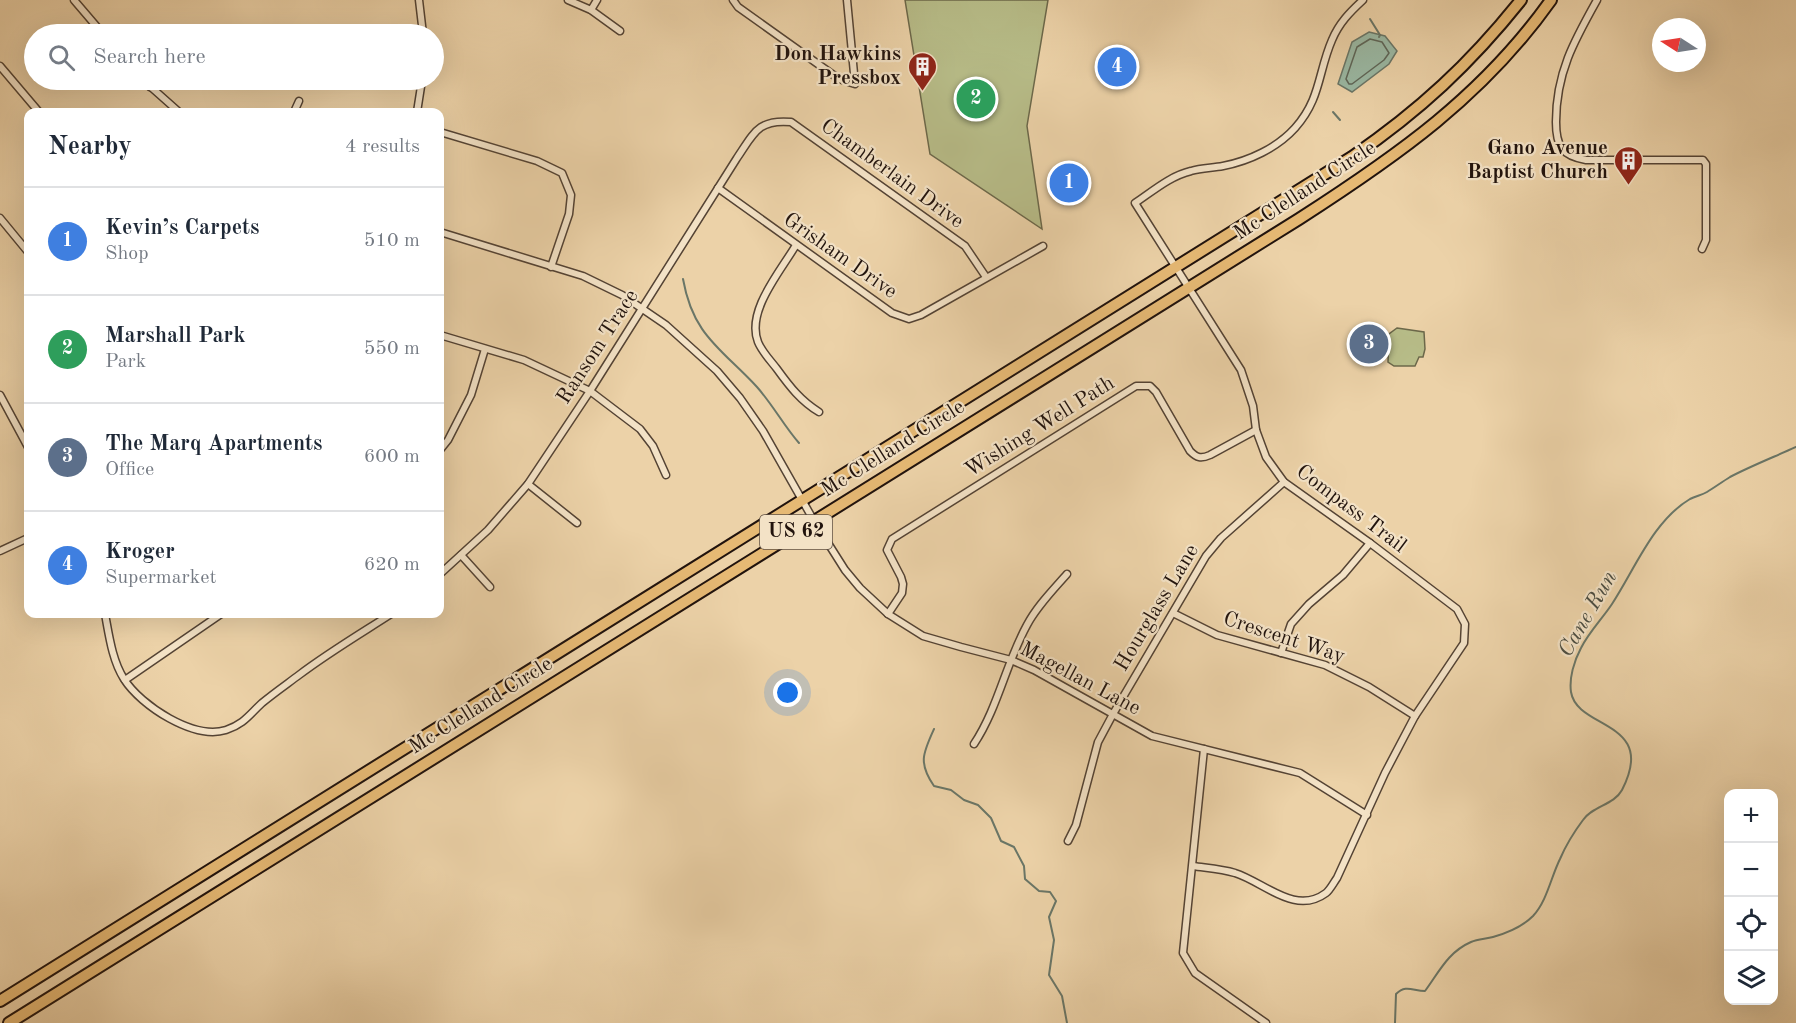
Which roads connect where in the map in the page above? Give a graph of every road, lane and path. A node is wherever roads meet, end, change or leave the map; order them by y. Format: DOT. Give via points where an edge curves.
graph roads {
  1 [pos="74,0"];
  2 [pos="418,0"];
  3 [pos="568,0"];
  4 [pos="597,0"];
  5 [pos="733,0"];
  6 [pos="847,0"];
  7 [pos="1363,0"];
  8 [pos="1521,0"];
  9 [pos="1551,0"];
  10 [pos="1597,0"];
  11 [pos="591,10"];
  12 [pos="94,24"];
  13 [pos="422,24"];
  14 [pos="620,31"];
  15 [pos="0,66"];
  16 [pos="153,90"];
  17 [pos="420,90"];
  18 [pos="299,101"];
  19 [pos="36,108"];
  20 [pos="174,108"];
  21 [pos="296,108"];
  22 [pos="418,108"];
  23 [pos="766,124"];
  24 [pos="444,133"];
  25 [pos="718,188"];
  26 [pos="0,218"];
  27 [pos="444,233"];
  28 [pos="796,245"];
  29 [pos="1043,246"];
  30 [pos="24,247"];
  31 [pos="1702,249"];
  32 [pos="551,267"];
  33 [pos="1176,267"];
  34 [pos="986,277"];
  35 [pos="1188,287"];
  36 [pos="642,309"];
  37 [pos="444,337"];
  38 [pos="485,350"];
  39 [pos="590,391"];
  40 [pos="0,395"];
  41 [pos="819,412"];
  42 [pos="1256,430"];
  43 [pos="24,440"];
  44 [pos="444,445"];
  45 [pos="666,475"];
  46 [pos="1284,482"];
  47 [pos="528,484"];
  48 [pos="802,500"];
  49 [pos="814,521"];
  50 [pos="577,523"];
  51 [pos="24,540"];
  52 [pos="1370,543"];
  53 [pos="0,551"];
  54 [pos="461,555"];
  55 [pos="444,570"];
  56 [pos="1068,574"];
  57 [pos="490,587"];
  58 [pos="1173,613"];
  59 [pos="888,614"];
  60 [pos="106,618"];
  61 [pos="208,618"];
  62 [pos="385,618"];
  63 [pos="1281,653"];
  64 [pos="1011,660"];
  65 [pos="124,680"];
  66 [pos="1113,714"];
  67 [pos="1415,716"];
  68 [pos="974,744"];
  69 [pos="1204,749"];
  70 [pos="1366,814"];
  71 [pos="1068,841"];
  72 [pos="1193,866"];
  73 [pos="0,1001"];
  74 [pos="9,1023"];
  75 [pos="1266,1023"];
  1 -- 12 [label="street"];
  2 -- 13 [label="street"];
  3 -- 11 [label="street"];
  4 -- 11 [label="street"];
  5 -- 6 [label="street" via="839,79 855,84"];
  7 -- 33 [label="street, Compass Trail" via="1345,17 1334,36 1316,95 1295,129 1245,160 1174,177 1135,203"];
  8 -- 33 [label="highway, Mc Clelland Circle / US 62" via="1460,70 1397,125"];
  9 -- 35 [label="highway, Mc Clelland Circle / US 62" via="1492,72 1394,157"];
  10 -- 31 [label="street" via="1573,42 1561,75 1556,106 1560,144 1572,158 1586,160 1703,160 1706,240"];
  11 -- 14 [label="street"];
  15 -- 19 [label="street"];
  16 -- 20 [label="street"];
  17 -- 22 [label="street"];
  18 -- 21 [label="street"];
  23 -- 25 [label="street, Ransom Trace" via="756,131"];
  23 -- 34 [label="street, Chamberlain Drive" via="775,120 791,122 965,246"];
  24 -- 32 [label="street" via="537,161 562,173 571,195 569,214"];
  25 -- 28 [label="street, Grisham Drive"];
  25 -- 36 [label="street, Ransom Trace"];
  26 -- 30 [label="street"];
  27 -- 32 [label="street, Magellan Lane"];
  28 -- 34 [label="street, Grisham Drive" via="892,313 909,319"];
  28 -- 41 [label="street" via="759,305 754,326 759,344 792,390"];
  29 -- 34 [label="street, Grisham Drive"];
  32 -- 36 [label="street, Magellan Lane" via="583,276"];
  33 -- 35 [label="street, Compass Trail"];
  33 -- 48 [label="highway, Mc Clelland Circle / US 62"];
  35 -- 42 [label="street, Compass Trail" via="1241,370"];
  35 -- 49 [label="highway, Mc Clelland Circle / US 62"];
  36 -- 39 [label="street, Ransom Trace"];
  36 -- 48 [label="street, Magellan Lane" via="690,346 740,398"];
  37 -- 38 [label="street"];
  38 -- 39 [label="street" via="524,360"];
  38 -- 44 [label="street" via="471,395"];
  39 -- 45 [label="street" via="640,429 654,446"];
  39 -- 47 [label="street, Ransom Trace"];
  40 -- 43 [label="street"];
  42 -- 46 [label="street, Compass Trail" via="1266,456"];
  42 -- 59 [label="street, Wishing Well Path" via="1210,456 1196,457 1156,392 1150,386 1136,386 892,539 887,549 902,577 903,589"];
  46 -- 52 [label="street, Compass Trail"];
  46 -- 58 [label="street, Hourglass Lane" via="1221,538"];
  47 -- 50 [label="street"];
  47 -- 54 [label="street, Ransom Trace"];
  48 -- 49 [label="street, Magellan Lane"];
  48 -- 73 [label="highway, Mc Clelland Circle / US 62"];
  49 -- 59 [label="street, Magellan Lane" via="845,570"];
  49 -- 74 [label="highway, Mc Clelland Circle / US 62"];
  51 -- 53 [label="street"];
  52 -- 63 [label="street" via="1291,624"];
  52 -- 67 [label="street, Compass Trail" via="1457,609 1465,624 1464,643"];
  54 -- 55 [label="street, Ransom Trace"];
  54 -- 57 [label="street"];
  56 -- 64 [label="street" via="1027,624"];
  58 -- 63 [label="street, Crescent Way" via="1217,635"];
  58 -- 66 [label="street, Hourglass Lane"];
  59 -- 64 [label="street, Magellan Lane" via="923,636"];
  60 -- 65 [label="street"];
  61 -- 65 [label="street"];
  62 -- 65 [label="street" via="301,674 242,723 223,731 208,732 182,724 151,707"];
  63 -- 67 [label="street, Crescent Way" via="1325,665"];
  64 -- 66 [label="street, Magellan Lane"];
  64 -- 68 [label="street" via="986,726"];
  66 -- 69 [label="street, Magellan Lane" via="1152,736"];
  66 -- 71 [label="street, Hourglass Lane" via="1098,742 1076,825"];
  67 -- 70 [label="street"];
  69 -- 70 [label="street, Magellan Lane" via="1300,773"];
  69 -- 72 [label="street"];
  70 -- 72 [label="street" via="1337,878 1326,893 1306,901 1284,899 1234,873"];
  72 -- 75 [label="street" via="1184,953 1195,973"];
}
